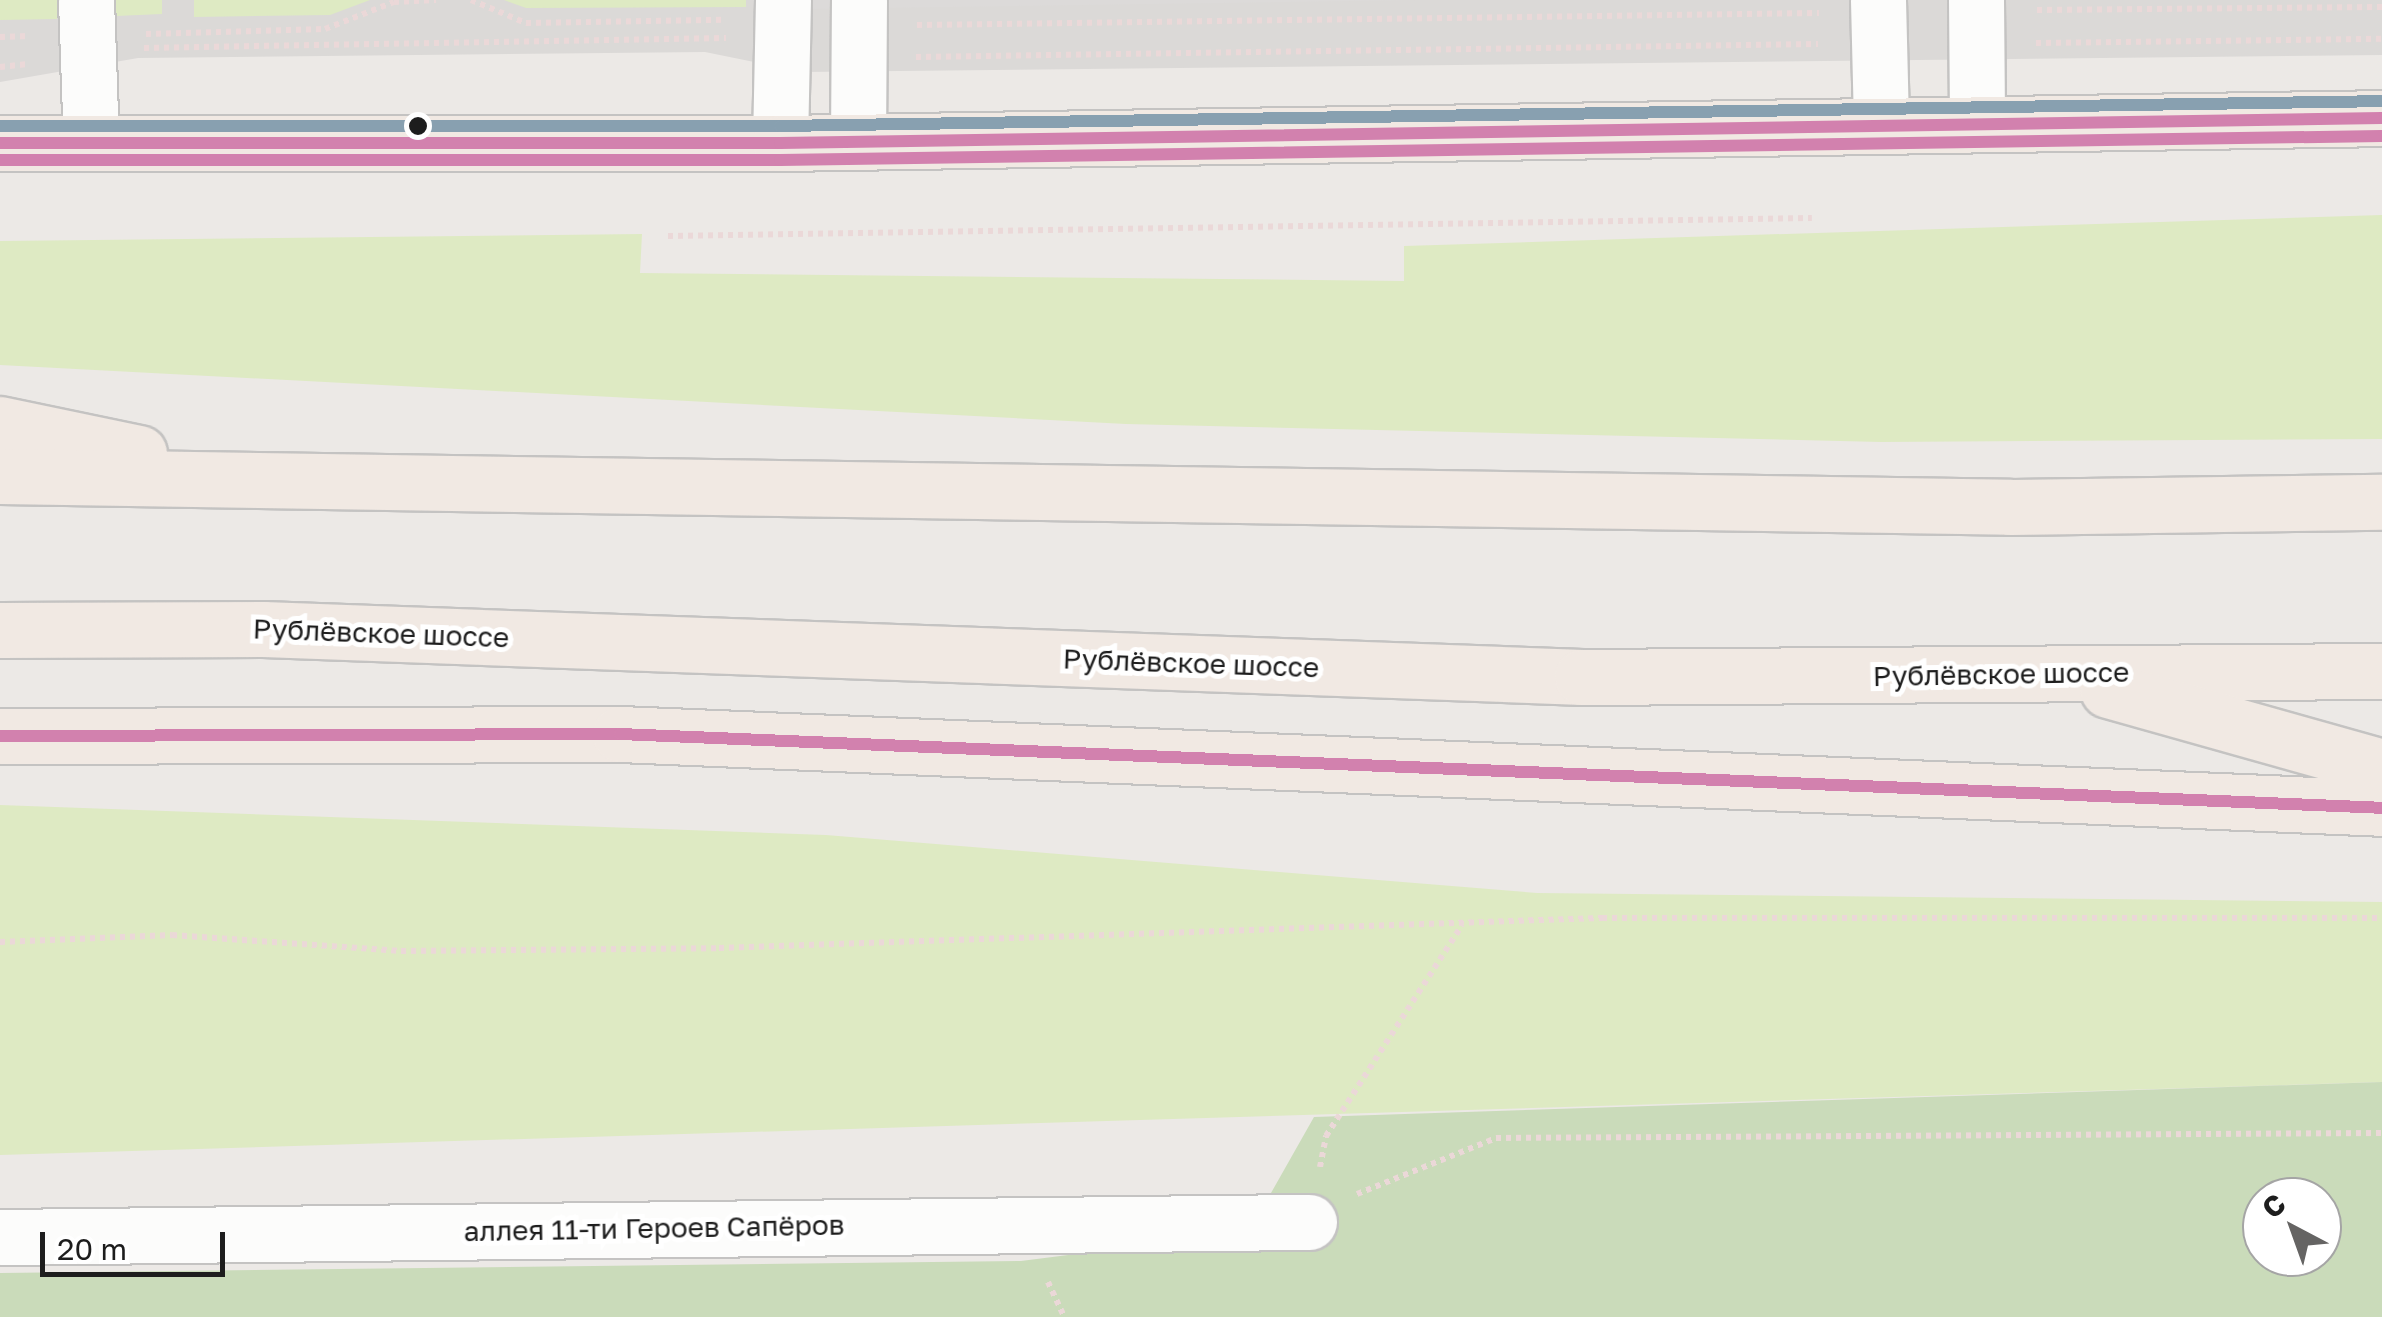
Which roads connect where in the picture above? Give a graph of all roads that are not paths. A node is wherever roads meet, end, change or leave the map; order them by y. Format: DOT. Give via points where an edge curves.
graph roads {
  1 [pos="1977,18"];
  2 [pos="782,19"];
  3 [pos="1879,19"];
  4 [pos="87,28"];
  5 [pos="859,28"];
  6 [pos="2382,118"];
  7 [pos="1977,121"];
  8 [pos="1881,125"];
  9 [pos="91,142"];
  10 [pos="858,142"];
  11 [pos="780,143"];
  12 [pos="0,144"];
  13 [pos="0,424"];
  14 [pos="0,476"];
  15 [pos="260,478"];
  16 [pos="2382,502"];
  17 [pos="0,630"];
  18 [pos="2382,671"];
  19 [pos="2047,673"];
  20 [pos="0,736"];
  21 [pos="2382,767"];
  22 [pos="2382,808"];
  23 [pos="1309,1222"];
  24 [pos="0,1236"];
  1 -- 7 [label="street"];
  2 -- 11 [label="street"];
  3 -- 8 [label="street"];
  4 -- 9 [label="street"];
  5 -- 10 [label="street"];
  6 -- 7 [label="main road"];
  7 -- 8 [label="main road"];
  8 -- 10 [label="main road"];
  9 -- 11 [label="main road"];
  9 -- 12 [label="main road"];
  10 -- 11 [label="main road"];
  13 -- 15 [label="main road"];
  14 -- 15 [label="main road"];
  15 -- 16 [label="main road" via="2010,508"];
  17 -- 19 [label="main road, Рублёвское шоссе" via="264,628 1582,677"];
  18 -- 19 [label="main road, Рублёвское шоссе"];
  19 -- 21 [label="main road"];
  20 -- 22 [label="main road" via="620,734"];
  23 -- 24 [label="street, аллея 11-ти Героев Сапёров"];
}
